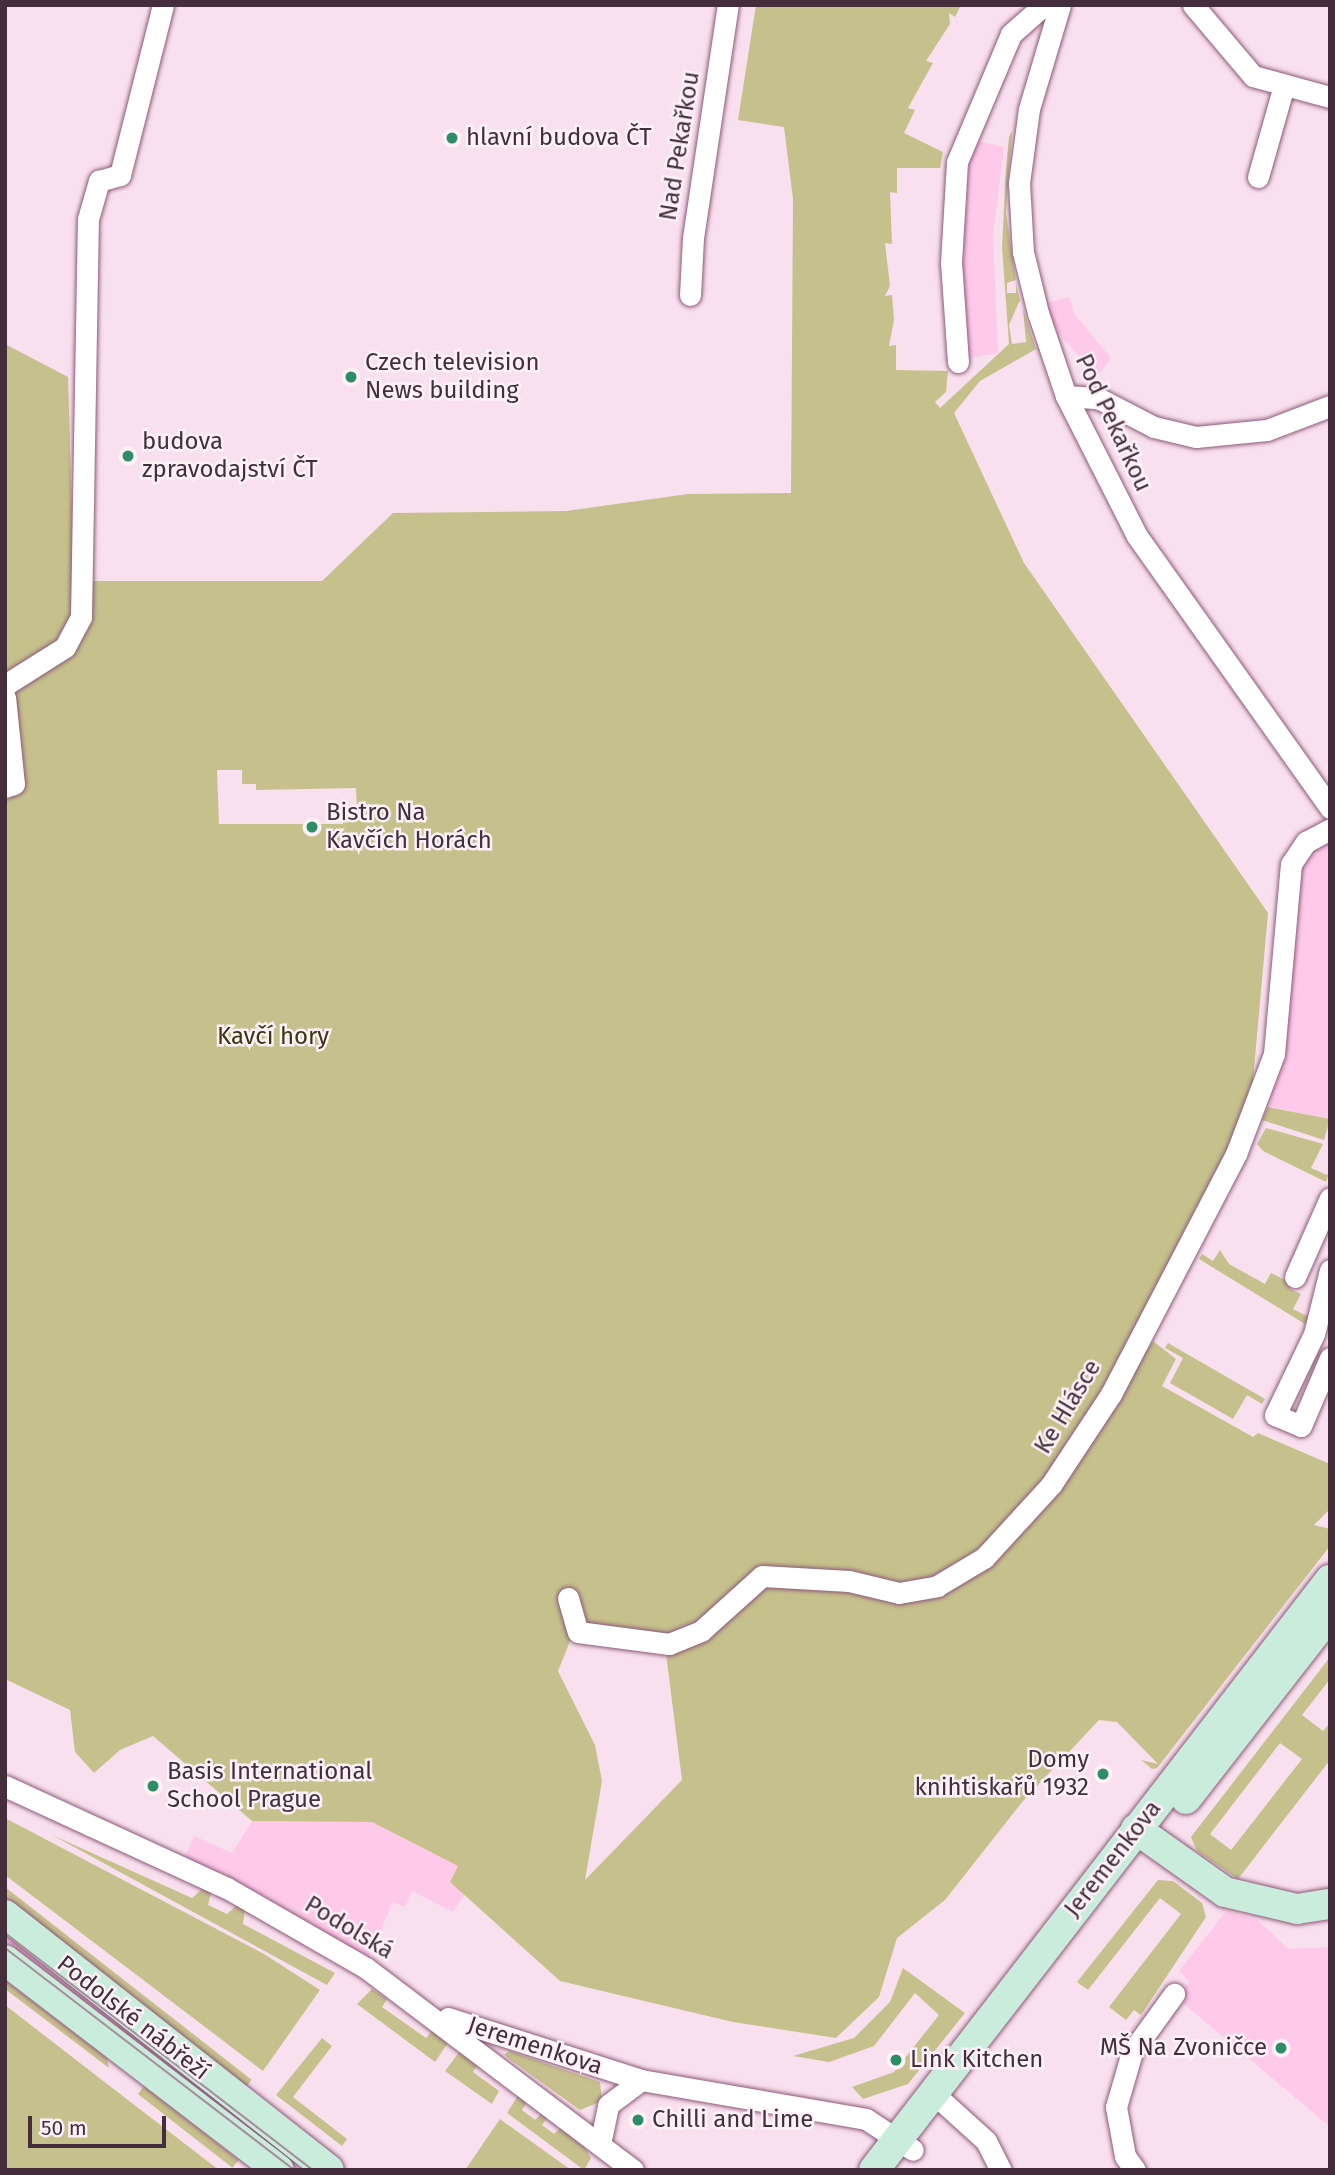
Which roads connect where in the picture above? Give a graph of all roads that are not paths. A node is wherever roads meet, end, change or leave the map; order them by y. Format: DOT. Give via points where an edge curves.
graph roads {
  1 [pos="163,5"];
  2 [pos="729,5"];
  3 [pos="1044,5"];
  4 [pos="1060,5"];
  5 [pos="1193,5"];
  6 [pos="1284,85"];
  7 [pos="1330,97"];
  8 [pos="1258,177"];
  9 [pos="690,295"];
  10 [pos="958,362"];
  11 [pos="1066,396"];
  12 [pos="1330,406"];
  13 [pos="5,685"];
  14 [pos="5,697"];
  15 [pos="10,786"];
  16 [pos="1330,808"];
  17 [pos="1330,829"];
  18 [pos="1330,1198"];
  19 [pos="1317,1224"];
  20 [pos="1330,1246"];
  21 [pos="1330,1269"];
  22 [pos="1295,1277"];
  23 [pos="1330,1358"];
  24 [pos="1330,1580"];
  25 [pos="568,1598"];
  26 [pos="1330,1614"];
  27 [pos="5,1786"];
  28 [pos="1143,1836"];
  29 [pos="1330,1904"];
  30 [pos="5,1915"];
  31 [pos="5,1960"];
  32 [pos="1174,1994"];
  33 [pos="429,2011"];
  34 [pos="641,2080"];
  35 [pos="939,2099"];
  36 [pos="600,2144"];
  37 [pos="902,2153"];
  38 [pos="279,2170"];
  39 [pos="329,2170"];
  40 [pos="633,2170"];
  41 [pos="874,2170"];
  42 [pos="1001,2170"];
  43 [pos="1135,2170"];
  1 -- 13 [label="street" via="121,175 99,181 88,219 81,617 65,647"];
  2 -- 9 [label="street, Nad Pekařkou" via="693,238"];
  3 -- 10 [label="street" via="1011,34 957,162 951,263"];
  4 -- 11 [label="street, Pod Pekařkou" via="1029,109 1018,183 1023,251"];
  5 -- 6 [label="street" via="1253,76"];
  6 -- 7 [label="street"];
  6 -- 8 [label="street"];
  11 -- 12 [label="street" via="1098,398 1154,427 1196,437 1267,429"];
  11 -- 16 [label="street, Pod Pekařkou" via="1137,536"];
  14 -- 15 [label="street"];
  17 -- 25 [label="street, Ke Hlásce" via="1306,842 1291,864 1274,1054 1236,1154 1104,1404 1051,1485 984,1559 937,1586 899,1593 849,1581 762,1576 701,1631 670,1644 578,1632"];
  18 -- 19 [label="street"];
  19 -- 20 [label="street"];
  19 -- 22 [label="street"];
  21 -- 23 [label="street" via="1314,1334 1275,1415 1301,1426"];
  24 -- 28 [label="street, Jeremenkova"];
  26 -- 28 [label="street, Jeremenkova"];
  27 -- 33 [label="street, Podolská" via="227,1888"];
  28 -- 29 [label="street" via="1225,1892 1297,1909"];
  28 -- 35 [label="street, Jeremenkova"];
  30 -- 39 [label="street, Podolské nábřeží"];
  31 -- 38 [label="street, Podolské nábřeží"];
  32 -- 43 [label="street" via="1132,2052 1116,2107 1125,2156"];
  33 -- 34 [label="street, Jeremenkova"];
  33 -- 36 [label="street, Podolská"];
  34 -- 36 [label="street, Jeremenkova" via="608,2105"];
  34 -- 37 [label="street, Jeremenkova" via="866,2119"];
  35 -- 37 [label="street, Jeremenkova"];
  35 -- 42 [label="street" via="986,2141"];
  36 -- 40 [label="street, Podolská"];
  37 -- 41 [label="street"];
}
